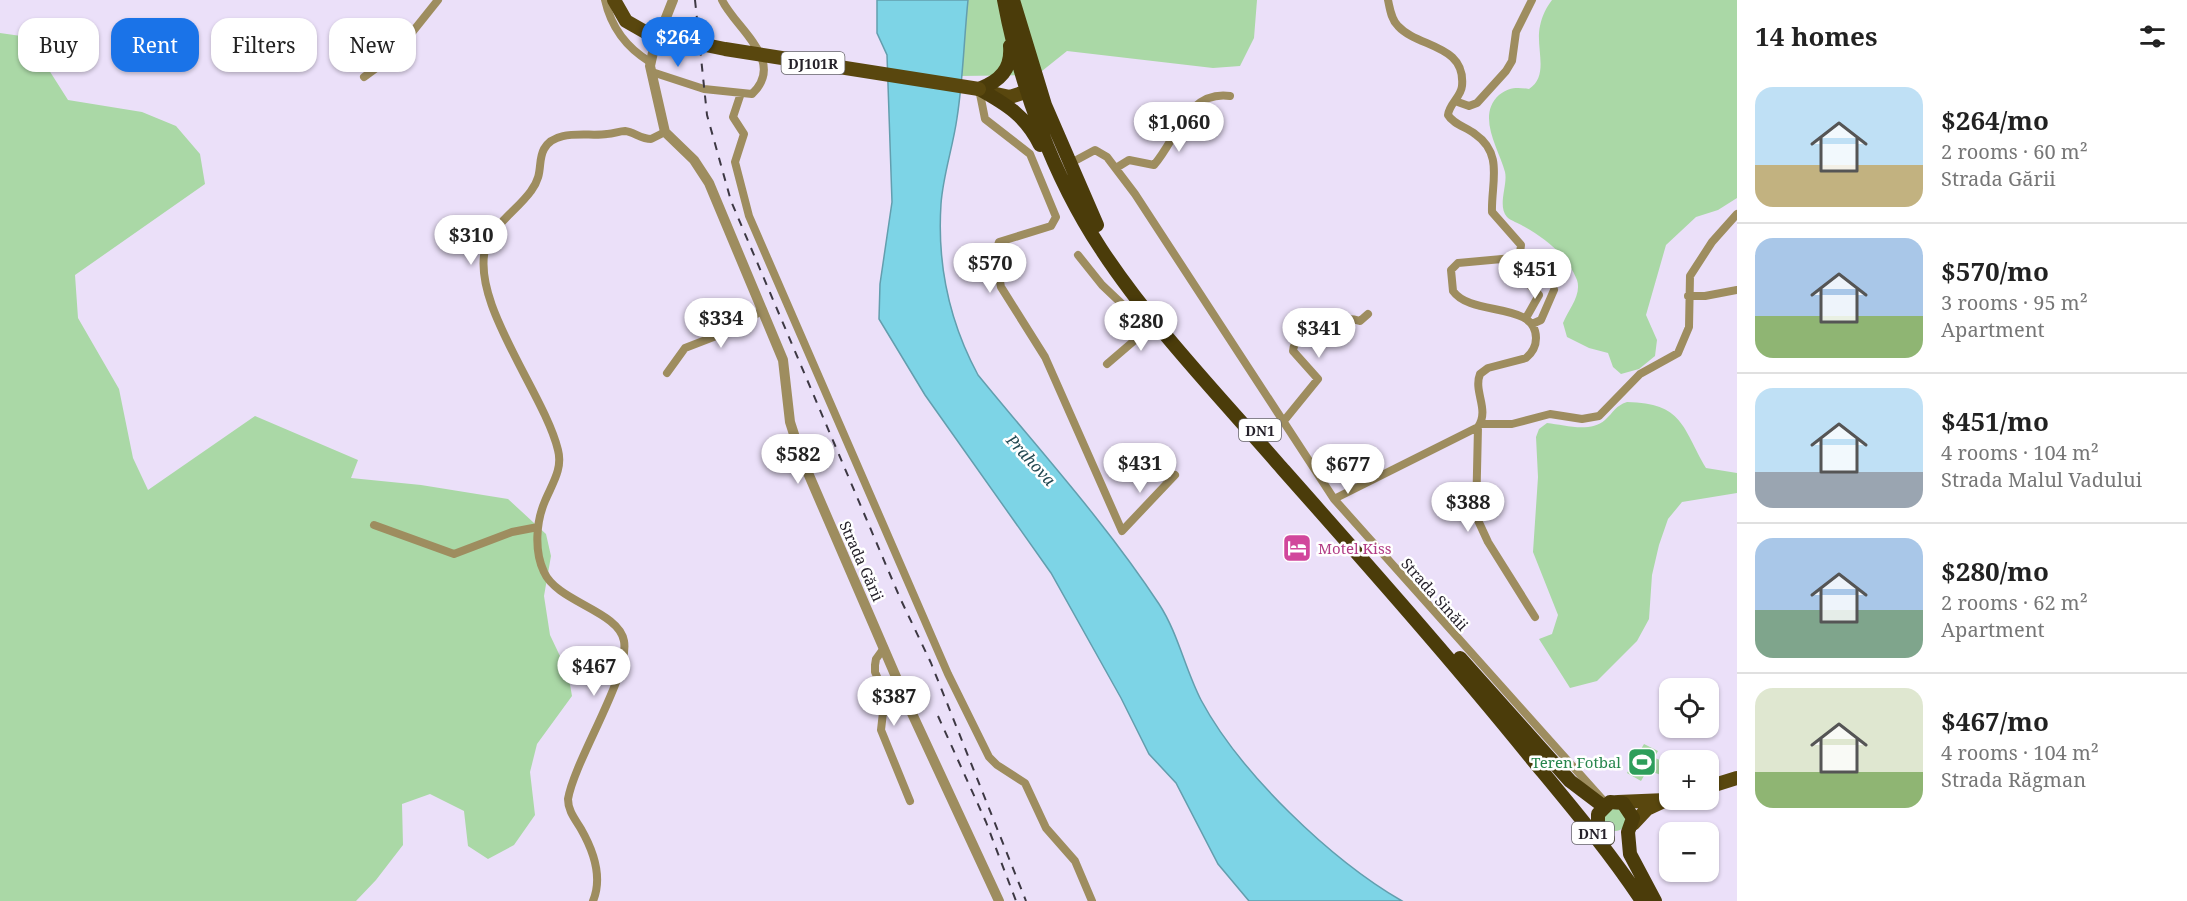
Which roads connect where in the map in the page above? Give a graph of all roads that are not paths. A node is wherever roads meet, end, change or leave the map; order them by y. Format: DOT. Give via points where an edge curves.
graph roads {
  1 [pos="438,0"];
  2 [pos="605,0"];
  3 [pos="614,0"];
  4 [pos="673,0"];
  5 [pos="722,0"];
  6 [pos="1004,0"];
  7 [pos="1013,0"];
  8 [pos="1388,0"];
  9 [pos="1532,0"];
  10 [pos="1007,17"];
  11 [pos="651,67"];
  12 [pos="364,77"];
  13 [pos="979,89"];
  14 [pos="1034,90"];
  15 [pos="741,93"];
  16 [pos="1230,96"];
  17 [pos="1455,101"];
  18 [pos="665,132"];
  19 [pos="1069,164"];
  20 [pos="1116,168"];
  21 [pos="1737,214"];
  22 [pos="1084,222"];
  23 [pos="1078,255"];
  24 [pos="1530,285"];
  25 [pos="1554,290"];
  26 [pos="1737,290"];
  27 [pos="1688,296"];
  28 [pos="763,310"];
  29 [pos="1368,314"];
  30 [pos="1146,318"];
  31 [pos="1529,321"];
  32 [pos="1107,364"];
  33 [pos="667,373"];
  34 [pos="1282,422"];
  35 [pos="1479,425"];
  36 [pos="1175,475"];
  37 [pos="1334,499"];
  38 [pos="374,525"];
  39 [pos="538,527"];
  40 [pos="1535,617"];
  41 [pos="884,648"];
  42 [pos="1501,720"];
  43 [pos="1737,778"];
  44 [pos="1719,784"];
  45 [pos="910,801"];
  46 [pos="1659,801"];
  47 [pos="1659,804"];
  48 [pos="1606,807"];
  49 [pos="1631,828"];
  50 [pos="1604,834"];
  51 [pos="593,901"];
  52 [pos="999,901"];
  53 [pos="1092,901"];
  54 [pos="1642,901"];
  55 [pos="1648,901"];
  56 [pos="1655,901"];
  1 -- 12 [label="street" via="394,54"];
  2 -- 11 [label="street" via="628,47"];
  3 -- 13 [label="main road, DJ101R, bridge" via="626,21 647,33"];
  4 -- 11 [label="street"];
  5 -- 15 [label="street" via="760,51 763,64 758,89 752,94"];
  6 -- 10 [label="highway, DN1"];
  7 -- 14 [label="highway, DN1"];
  8 -- 17 [label="street" via="1398,27 1445,51 1458,65 1462,85"];
  9 -- 17 [label="street" via="1516,32 1512,61 1506,71 1477,103 1469,106"];
  10 -- 13 [label="highway" via="1009,65 995,83"];
  10 -- 14 [label="highway, DN1"];
  11 -- 15 [label="street" via="704,89"];
  11 -- 18 [label="street"];
  13 -- 14 [label="main road, DJ101R" via="1010,97"];
  13 -- 22 [label="highway" via="1009,105 1029,125 1065,196"];
  13 -- 36 [label="street" via="985,119 1030,154 1056,217 1052,226 999,242 995,255 1001,287 1045,357 1122,531"];
  14 -- 19 [label="highway, DN1"];
  14 -- 22 [label="highway, DN1" via="1053,158"];
  15 -- 53 [label="street" via="733,117 744,134 735,162 749,216 948,674 989,757 1025,783 1046,828 1075,861"];
  16 -- 20 [label="street" via="1197,102 1154,165 1129,160"];
  17 -- 31 [label="street" via="1448,112 1450,119 1475,134 1489,149 1496,175 1492,212 1517,238 1521,249 1513,258 1458,263 1451,270 1450,284 1465,302"];
  18 -- 28 [label="street, Strada Gării" via="706,175"];
  18 -- 39 [label="street" via="651,139 627,131 586,133 552,141 542,151 539,179 487,243 485,288 491,307 528,378 559,453 559,466"];
  19 -- 20 [label="street, Strada Sinăii" via="1095,150"];
  19 -- 48 [label="highway, DN1" via="1112,251 1203,364 1570,782"];
  20 -- 34 [label="street, Strada Sinăii"];
  21 -- 27 [label="street" via="1690,276"];
  22 -- 30 [label="highway, DN1"];
  23 -- 30 [label="street" via="1102,285"];
  24 -- 31 [label="street" via="1539,295"];
  25 -- 31 [label="street" via="1541,320"];
  26 -- 27 [label="street"];
  27 -- 35 [label="street" via="1689,327 1682,348 1640,374 1599,416 1582,419 1550,414 1512,424"];
  28 -- 33 [label="street" via="729,331 685,348"];
  28 -- 41 [label="street, Strada Gării" via="783,360 790,422 802,459"];
  29 -- 34 [label="street" via="1360,321 1346,317 1325,321 1295,344 1293,351 1318,379"];
  30 -- 32 [label="street" via="1135,340"];
  30 -- 42 [label="highway, DN1"];
  31 -- 35 [label="street" via="1536,343 1529,356 1480,374 1478,386 1484,414"];
  34 -- 37 [label="street, Strada Sinăii"];
  35 -- 37 [label="street"];
  35 -- 40 [label="street" via="1476,516"];
  37 -- 48 [label="street, Strada Sinăii"];
  38 -- 39 [label="street" via="454,554 512,532"];
  39 -- 51 [label="street" via="540,564 553,586 619,629 625,644 619,670 568,799 570,812 595,861"];
  41 -- 45 [label="street" via="875,665 885,695 881,730"];
  41 -- 52 [label="street, Strada Gării"];
  42 -- 48 [label="highway, DN1" via="1571,795"];
  42 -- 54 [label="highway, DN1" via="1607,851"];
  43 -- 44 [label="main road"];
  46 -- 48 [label="main road"];
  47 -- 49 [label="main road" via="1647,809"];
  48 -- 49 [label="highway, DN1" via="1632,812"];
  48 -- 50 [label="highway, DN1"];
  49 -- 50 [label="highway, DN1" via="1616,837"];
  49 -- 56 [label="highway, DN1" via="1633,862"];
  50 -- 55 [label="highway, DN1"];
}
